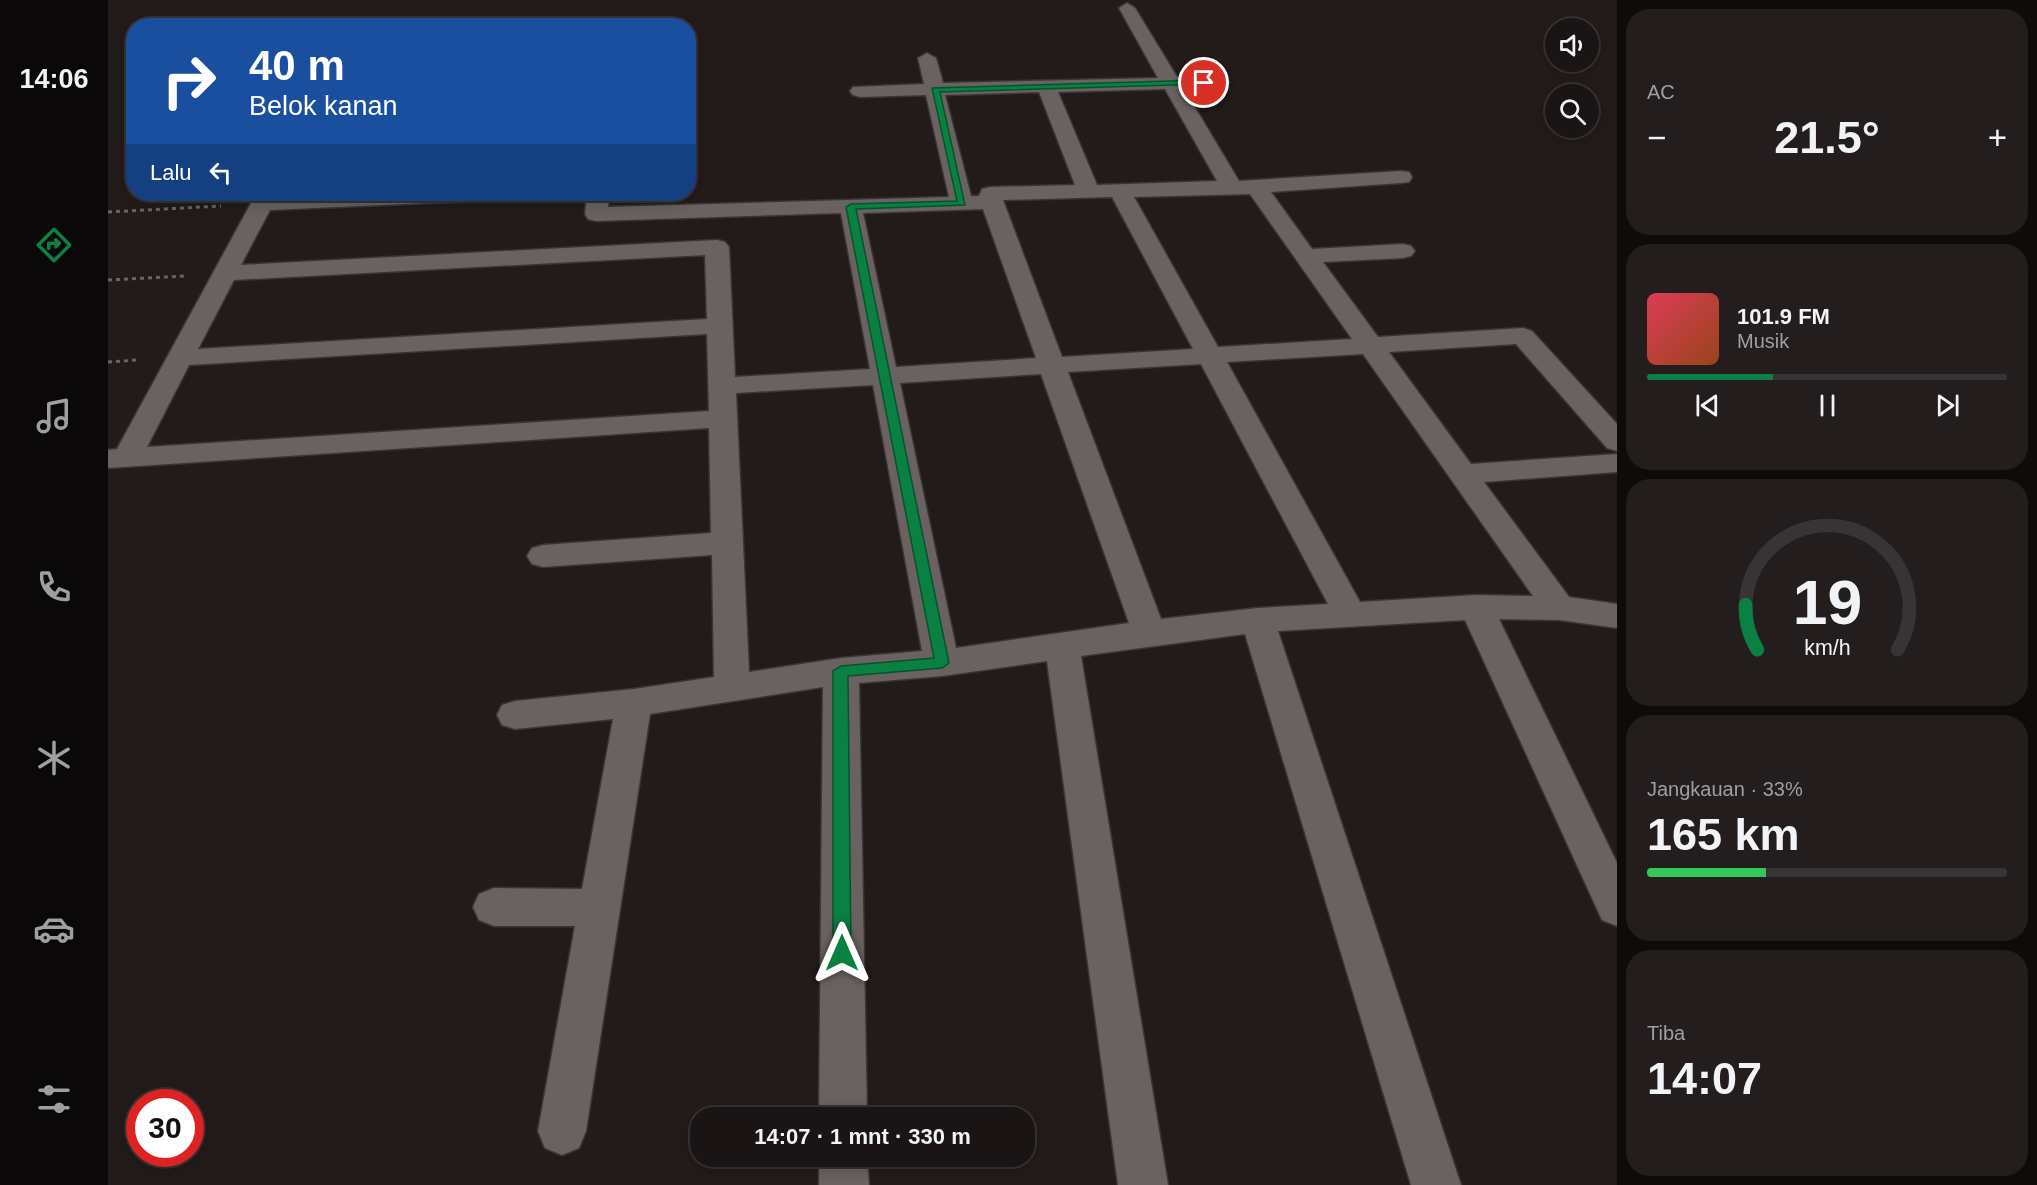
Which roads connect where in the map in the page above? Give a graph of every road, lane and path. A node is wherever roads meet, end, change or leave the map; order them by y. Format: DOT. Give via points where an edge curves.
graph roads {
  1 [pos="1127,8"];
  2 [pos="927,58"];
  3 [pos="1220,82"];
  4 [pos="1171,84"];
  5 [pos="1047,87"];
  6 [pos="935,90"];
  7 [pos="860,91"];
  8 [pos="1401,177"];
  9 [pos="1256,187"];
  10 [pos="1232,188"];
  11 [pos="1120,191"];
  12 [pos="1089,192"];
  13 [pos="240,201"];
  14 [pos="263,201"];
  15 [pos="597,201"];
  16 [pos="992,202"];
  17 [pos="962,203"];
  18 [pos="851,207"];
  19 [pos="715,210"];
  20 [pos="108,212"];
  21 [pos="717,247"];
  22 [pos="1403,251"];
  23 [pos="1306,256"];
  24 [pos="225,273"];
  25 [pos="108,280"];
  26 [pos="720,326"];
  27 [pos="1371,346"];
  28 [pos="1210,356"];
  29 [pos="180,358"];
  30 [pos="1050,366"];
  31 [pos="885,376"];
  32 [pos="722,386"];
  33 [pos="723,419"];
  34 [pos="1617,442"];
  35 [pos="117,458"];
  36 [pos="1617,463"];
  37 [pos="1463,474"];
  38 [pos="727,543"];
  39 [pos="543,556"];
  40 [pos="1476,607"];
  41 [pos="1559,609"];
  42 [pos="1350,614"];
  43 [pos="1617,616"];
  44 [pos="1258,620"];
  45 [pos="1149,633"];
  46 [pos="1062,647"];
  47 [pos="942,663"];
  48 [pos="841,671"];
  49 [pos="732,686"];
  50 [pos="634,703"];
  51 [pos="515,715"];
  52 [pos="494,907"];
  53 [pos="1617,907"];
  54 [pos="598,908"];
  55 [pos="843,1107"];
  56 [pos="562,1131"];
  57 [pos="843,1167"];
  58 [pos="844,1185"];
  59 [pos="1143,1185"];
  60 [pos="1436,1185"];
  1 -- 4 [label="street"];
  2 -- 6 [label="street"];
  3 -- 4 [label="street"];
  4 -- 5 [label="street"];
  4 -- 10 [label="street"];
  5 -- 6 [label="street"];
  5 -- 12 [label="street"];
  6 -- 7 [label="street"];
  6 -- 17 [label="street"];
  8 -- 9 [label="street"];
  9 -- 10 [label="street"];
  9 -- 23 [label="street"];
  10 -- 11 [label="street"];
  11 -- 12 [label="street"];
  11 -- 28 [label="street"];
  12 -- 16 [label="street" via="990,194"];
  13 -- 20 [label="path"];
  14 -- 24 [label="street"];
  15 -- 19 [label="street" via="596,214"];
  16 -- 17 [label="street"];
  16 -- 30 [label="street"];
  17 -- 18 [label="street"];
  18 -- 19 [label="street"];
  18 -- 31 [label="street"];
  19 -- 21 [label="street"];
  21 -- 24 [label="street"];
  21 -- 26 [label="street"];
  22 -- 23 [label="street"];
  23 -- 27 [label="street"];
  24 -- 25 [label="path"];
  24 -- 29 [label="street"];
  26 -- 29 [label="street"];
  26 -- 32 [label="street"];
  27 -- 28 [label="street"];
  27 -- 34 [label="street" via="1523,336"];
  27 -- 37 [label="street"];
  28 -- 30 [label="street"];
  28 -- 42 [label="street"];
  29 -- 35 [label="street"];
  30 -- 31 [label="street"];
  30 -- 45 [label="street"];
  31 -- 32 [label="street"];
  31 -- 47 [label="street"];
  32 -- 33 [label="street"];
  33 -- 35 [label="street"];
  33 -- 38 [label="street"];
  36 -- 37 [label="street"];
  37 -- 41 [label="street"];
  38 -- 39 [label="street"];
  38 -- 49 [label="street"];
  40 -- 41 [label="street"];
  40 -- 42 [label="street"];
  40 -- 53 [label="street"];
  41 -- 43 [label="street"];
  42 -- 44 [label="street"];
  44 -- 45 [label="street"];
  44 -- 60 [label="street"];
  45 -- 46 [label="street"];
  46 -- 47 [label="street"];
  46 -- 59 [label="street"];
  47 -- 48 [label="street"];
  48 -- 49 [label="street"];
  48 -- 55 [label="street"];
  49 -- 50 [label="street"];
  50 -- 51 [label="street"];
  50 -- 54 [label="street"];
  52 -- 54 [label="street"];
  54 -- 56 [label="street"];
  57 -- 58 [label="street"];
}
